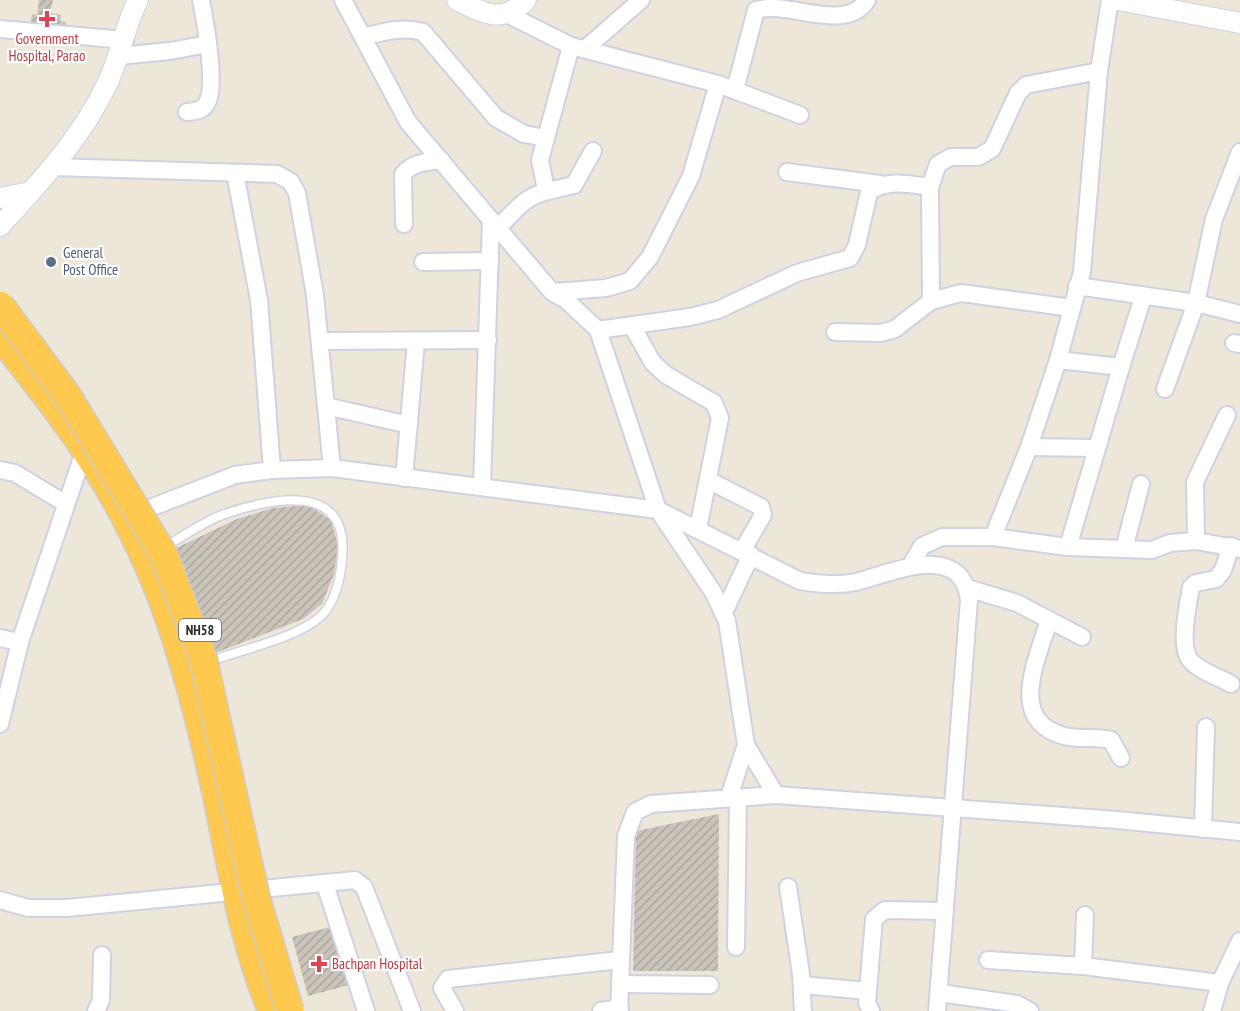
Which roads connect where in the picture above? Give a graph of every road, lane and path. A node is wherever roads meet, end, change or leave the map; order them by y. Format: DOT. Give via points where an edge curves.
graph roads {
  1 [pos="138,0"];
  2 [pos="201,0"];
  3 [pos="343,0"];
  4 [pos="457,0"];
  5 [pos="526,0"];
  6 [pos="641,0"];
  7 [pos="867,0"];
  8 [pos="1110,0"];
  9 [pos="1118,0"];
  10 [pos="1152,3"];
  11 [pos="507,15"];
  12 [pos="1240,24"];
  13 [pos="0,29"];
  14 [pos="363,37"];
  15 [pos="208,44"];
  16 [pos="578,47"];
  17 [pos="122,48"];
  18 [pos="1099,71"];
  19 [pos="718,84"];
  20 [pos="735,90"];
  21 [pos="187,112"];
  22 [pos="800,115"];
  23 [pos="546,138"];
  24 [pos="593,151"];
  25 [pos="1240,152"];
  26 [pos="441,160"];
  27 [pos="53,167"];
  28 [pos="787,172"];
  29 [pos="235,173"];
  30 [pos="880,184"];
  31 [pos="930,187"];
  32 [pos="546,190"];
  33 [pos="31,192"];
  34 [pos="0,198"];
  35 [pos="404,224"];
  36 [pos="495,224"];
  37 [pos="0,226"];
  38 [pos="490,261"];
  39 [pos="423,262"];
  40 [pos="1077,286"];
  41 [pos="0,292"];
  42 [pos="552,292"];
  43 [pos="1143,297"];
  44 [pos="931,301"];
  45 [pos="1196,303"];
  46 [pos="0,305"];
  47 [pos="1071,308"];
  48 [pos="1240,315"];
  49 [pos="0,322"];
  50 [pos="633,326"];
  51 [pos="598,330"];
  52 [pos="835,332"];
  53 [pos="0,335"];
  54 [pos="488,340"];
  55 [pos="320,341"];
  56 [pos="416,342"];
  57 [pos="1058,360"];
  58 [pos="1121,367"];
  59 [pos="1165,389"];
  60 [pos="326,406"];
  61 [pos="1227,415"];
  62 [pos="409,425"];
  63 [pos="1029,447"];
  64 [pos="1095,448"];
  65 [pos="84,452"];
  66 [pos="332,468"];
  67 [pos="0,470"];
  68 [pos="272,470"];
  69 [pos="404,477"];
  70 [pos="708,480"];
  71 [pos="1141,484"];
  72 [pos="482,487"];
  73 [pos="66,504"];
  74 [pos="658,510"];
  75 [pos="136,514"];
  76 [pos="698,529"];
  77 [pos="993,537"];
  78 [pos="1196,541"];
  79 [pos="166,546"];
  80 [pos="1068,547"];
  81 [pos="1236,547"];
  82 [pos="1124,549"];
  83 [pos="746,553"];
  84 [pos="911,565"];
  85 [pos="967,588"];
  86 [pos="723,614"];
  87 [pos="1049,620"];
  88 [pos="1082,637"];
  89 [pos="0,638"];
  90 [pos="20,642"];
  91 [pos="211,661"];
  92 [pos="1230,684"];
  93 [pos="0,724"];
  94 [pos="1206,727"];
  95 [pos="746,745"];
  96 [pos="1120,758"];
  97 [pos="776,795"];
  98 [pos="733,797"];
  99 [pos="951,807"];
  100 [pos="1203,829"];
  101 [pos="1240,832"];
  102 [pos="325,884"];
  103 [pos="788,887"];
  104 [pos="248,889"];
  105 [pos="0,900"];
  106 [pos="944,911"];
  107 [pos="1085,915"];
  108 [pos="1240,941"];
  109 [pos="736,947"];
  110 [pos="102,955"];
  111 [pos="620,960"];
  112 [pos="988,960"];
  113 [pos="1083,966"];
  114 [pos="1220,983"];
  115 [pos="620,984"];
  116 [pos="710,985"];
  117 [pos="802,986"];
  118 [pos="868,991"];
  119 [pos="939,993"];
  120 [pos="620,1010"];
  121 [pos="96,1011"];
  122 [pos="272,1011"];
  123 [pos="280,1011"];
  124 [pos="290,1011"];
  125 [pos="297,1011"];
  126 [pos="366,1011"];
  127 [pos="412,1011"];
  128 [pos="455,1011"];
  129 [pos="601,1011"];
  130 [pos="802,1011"];
  131 [pos="871,1011"];
  132 [pos="937,1011"];
  133 [pos="1030,1011"];
  134 [pos="1212,1011"];
  1 -- 17 [label="street"];
  2 -- 15 [label="street"];
  3 -- 14 [label="street"];
  4 -- 11 [label="street" via="484,13"];
  5 -- 11 [label="street"];
  6 -- 16 [label="street"];
  7 -- 20 [label="street" via="855,12 840,14 779,3 756,10"];
  8 -- 18 [label="street"];
  9 -- 10 [label="street"];
  10 -- 12 [label="street"];
  11 -- 16 [label="street"];
  13 -- 17 [label="street"];
  14 -- 23 [label="street" via="391,30 423,32 496,118 524,134"];
  14 -- 26 [label="street" via="408,122"];
  15 -- 17 [label="street" via="170,51"];
  15 -- 21 [label="street" via="210,96 199,111"];
  16 -- 19 [label="street"];
  16 -- 23 [label="street"];
  17 -- 27 [label="street" via="91,114"];
  18 -- 31 [label="street" via="1026,85 1018,93 992,149 978,157 951,157 938,164"];
  18 -- 40 [label="street" via="1082,272"];
  19 -- 20 [label="street"];
  19 -- 42 [label="street" via="691,176 650,257 630,281 606,288"];
  20 -- 22 [label="street"];
  23 -- 32 [label="street" via="540,160"];
  24 -- 32 [label="street" via="574,185"];
  25 -- 45 [label="street" via="1214,219"];
  26 -- 35 [label="street" via="408,167 403,174"];
  26 -- 36 [label="street"];
  27 -- 29 [label="street"];
  27 -- 33 [label="street"];
  28 -- 30 [label="street"];
  29 -- 55 [label="street" via="277,174 291,182 297,193"];
  29 -- 68 [label="street" via="259,300"];
  30 -- 31 [label="street"];
  30 -- 50 [label="street" via="869,192 850,258 797,273 718,310"];
  31 -- 44 [label="street"];
  32 -- 36 [label="street" via="524,200"];
  33 -- 34 [label="street"];
  33 -- 37 [label="street"];
  36 -- 38 [label="street"];
  36 -- 42 [label="street"];
  38 -- 39 [label="street"];
  38 -- 54 [label="street"];
  40 -- 43 [label="street"];
  40 -- 47 [label="street"];
  41 -- 75 [label="highway, NH58" via="87,414"];
  42 -- 51 [label="street"];
  43 -- 45 [label="street"];
  43 -- 58 [label="street"];
  44 -- 47 [label="street" via="961,293"];
  44 -- 52 [label="street" via="888,331"];
  45 -- 48 [label="street"];
  45 -- 59 [label="street"];
  46 -- 124 [label="highway, bridge" via="66,394 164,555 203,657 256,897"];
  47 -- 57 [label="street"];
  49 -- 123 [label="highway" via="56,394 100,461 159,568 201,698 253,925"];
  50 -- 51 [label="street"];
  50 -- 70 [label="street" via="653,363 718,409 720,418"];
  51 -- 74 [label="street"];
  53 -- 65 [label="highway, NH58"];
  54 -- 56 [label="street"];
  54 -- 72 [label="street"];
  55 -- 56 [label="street"];
  55 -- 60 [label="street"];
  56 -- 62 [label="street"];
  57 -- 58 [label="street"];
  57 -- 63 [label="street"];
  58 -- 64 [label="street"];
  60 -- 62 [label="street"];
  60 -- 66 [label="street"];
  61 -- 78 [label="street" via="1195,482"];
  62 -- 69 [label="street"];
  63 -- 64 [label="street"];
  63 -- 77 [label="street"];
  64 -- 80 [label="street"];
  65 -- 73 [label="street"];
  65 -- 75 [label="highway, NH58"];
  66 -- 68 [label="street"];
  66 -- 69 [label="street"];
  67 -- 73 [label="street" via="15,473"];
  68 -- 75 [label="street" via="235,475"];
  69 -- 72 [label="street"];
  70 -- 76 [label="street"];
  70 -- 83 [label="street" via="761,507 763,515"];
  71 -- 82 [label="street"];
  72 -- 74 [label="street"];
  73 -- 90 [label="street"];
  74 -- 76 [label="street"];
  74 -- 86 [label="street" via="713,592"];
  75 -- 79 [label="highway, NH58"];
  75 -- 104 [label="highway, NH58" via="176,640 216,795"];
  76 -- 83 [label="street"];
  77 -- 80 [label="street"];
  77 -- 84 [label="street" via="942,537 929,541"];
  78 -- 81 [label="street"];
  78 -- 82 [label="street" via="1170,543 1152,550"];
  79 -- 91 [label="highway, NH58"];
  79 -- 91 [label="lane" via="220,516 270,502 314,502 329,509 340,525 344,546 341,573 332,600 321,616 301,629"];
  80 -- 82 [label="street"];
  81 -- 92 [label="street" via="1216,579 1196,582 1191,587 1186,641 1190,660"];
  83 -- 84 [label="street" via="800,581 825,585 854,583"];
  83 -- 86 [label="street"];
  84 -- 85 [label="street" via="950,567"];
  85 -- 87 [label="street" via="1017,603"];
  85 -- 99 [label="street"];
  86 -- 95 [label="street"];
  87 -- 88 [label="street"];
  87 -- 96 [label="street" via="1029,689 1030,707 1036,718 1063,736 1111,740"];
  89 -- 90 [label="street"];
  90 -- 93 [label="street"];
  91 -- 104 [label="highway, NH58"];
  94 -- 100 [label="street"];
  95 -- 97 [label="street"];
  95 -- 98 [label="street"];
  97 -- 98 [label="street"];
  97 -- 99 [label="street"];
  98 -- 109 [label="street"];
  98 -- 111 [label="street" via="651,804 635,812 626,836"];
  99 -- 100 [label="street"];
  99 -- 106 [label="street"];
  100 -- 101 [label="street"];
  102 -- 104 [label="street"];
  102 -- 126 [label="street"];
  102 -- 127 [label="street" via="361,882"];
  103 -- 117 [label="street"];
  104 -- 105 [label="street" via="67,908 28,908"];
  104 -- 122 [label="highway, NH58" via="249,946"];
  104 -- 125 [label="highway, NH58"];
  106 -- 118 [label="street" via="879,913 874,920"];
  106 -- 119 [label="street"];
  107 -- 113 [label="street"];
  108 -- 114 [label="street"];
  110 -- 121 [label="street" via="101,1000"];
  111 -- 115 [label="street"];
  111 -- 128 [label="street" via="448,979 442,988"];
  112 -- 113 [label="street"];
  113 -- 114 [label="street"];
  114 -- 134 [label="street"];
  115 -- 116 [label="street"];
  115 -- 120 [label="street"];
  117 -- 118 [label="street"];
  117 -- 130 [label="street"];
  118 -- 131 [label="street"];
  119 -- 132 [label="street"];
  119 -- 133 [label="street" via="1017,1004"];
  120 -- 129 [label="street"];
}
